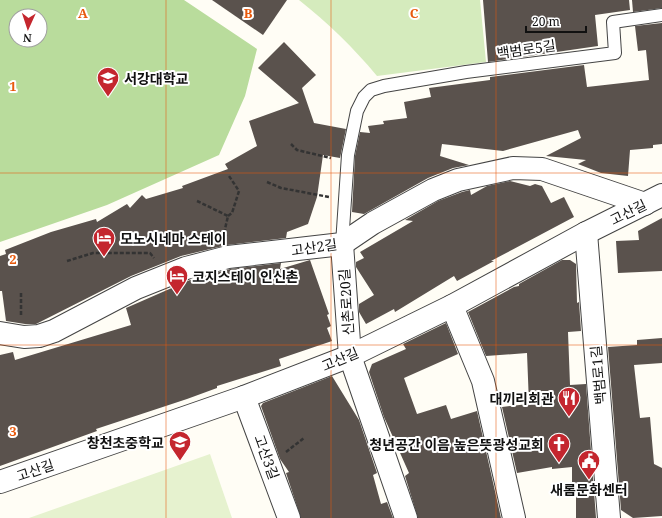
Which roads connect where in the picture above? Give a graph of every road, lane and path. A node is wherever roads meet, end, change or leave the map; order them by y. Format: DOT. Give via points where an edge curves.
graph roads {
  1 [pos="662,15"];
  2 [pos="291,144"];
  3 [pos="332,158"];
  4 [pos="229,176"];
  5 [pos="267,182"];
  6 [pos="334,198"];
  7 [pos="653,200"];
  8 [pos="197,201"];
  9 [pos="228,216"];
  10 [pos="225,229"];
  11 [pos="586,232"];
  12 [pos="342,244"];
  13 [pos="142,253"];
  14 [pos="67,261"];
  15 [pos="21,292"];
  16 [pos="20,305"];
  17 [pos="452,306"];
  18 [pos="0,333"];
  19 [pos="350,356"];
  20 [pos="244,397"];
  21 [pos="0,482"];
  22 [pos="289,518"];
  23 [pos="406,518"];
  24 [pos="514,518"];
  25 [pos="609,518"];
  1 -- 12 [label="lane, 백범로5길" via="613,22 615,53 466,72 371,90 357,111 348,155"];
  2 -- 3 [label="path" via="297,150"];
  4 -- 9 [label="path" via="239,191 232,213"];
  5 -- 6 [label="path" via="281,188"];
  7 -- 11 [label="street, 고산길"];
  7 -- 12 [label="street, 고산2길" via="542,169 514,168 458,180 433,190 373,223"];
  8 -- 9 [label="path"];
  9 -- 10 [label="path"];
  11 -- 17 [label="street, 고산길"];
  11 -- 25 [label="street, 백범로1길"];
  12 -- 18 [label="street, 고산2길" via="214,260 136,288 40,336 24,337"];
  12 -- 19 [label="street, 신촌로20길"];
  13 -- 14 [label="path" via="93,253"];
  15 -- 16 [label="path"];
  17 -- 19 [label="street, 고산길"];
  17 -- 24 [label="street" via="483,381"];
  19 -- 20 [label="street, 고산길"];
  19 -- 23 [label="street, 신촌로20길"];
  20 -- 21 [label="street, 고산길"];
  20 -- 22 [label="street, 고산3길"];
}
